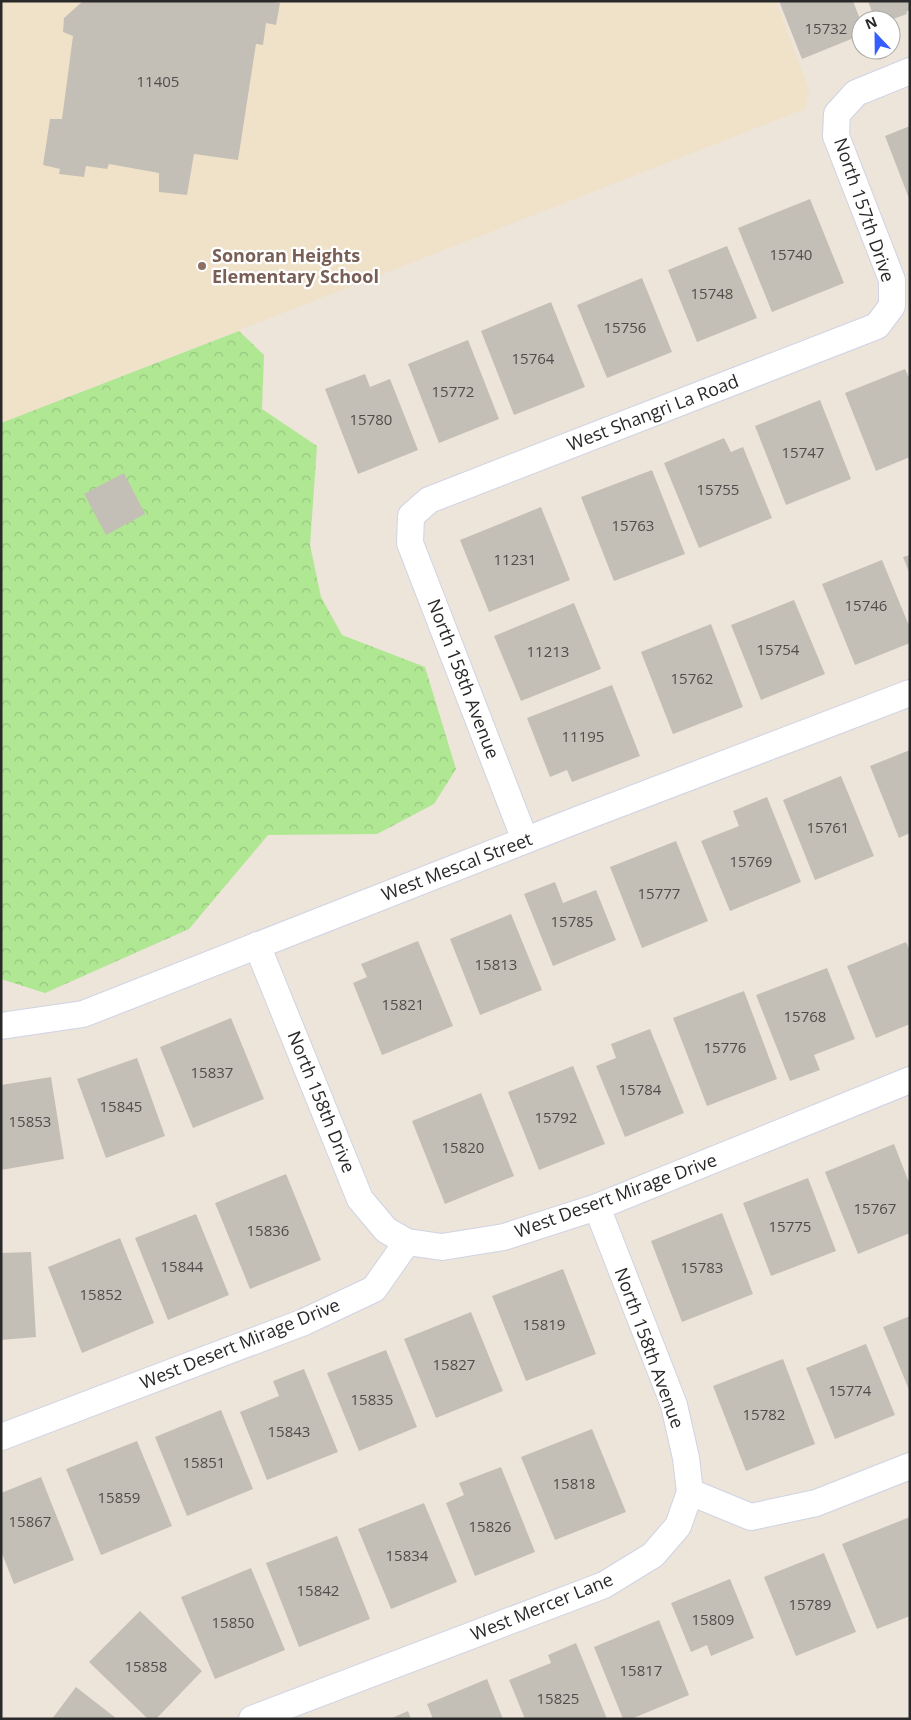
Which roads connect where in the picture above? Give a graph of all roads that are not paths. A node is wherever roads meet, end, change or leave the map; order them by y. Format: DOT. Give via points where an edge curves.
graph roads {
  1 [pos="910,71"];
  2 [pos="892,306"];
  3 [pos="411,516"];
  4 [pos="910,693"];
  5 [pos="525,840"];
  6 [pos="257,945"];
  7 [pos="1,1026"];
  8 [pos="910,1080"];
  9 [pos="597,1207"];
  10 [pos="407,1242"];
  11 [pos="1,1437"];
  12 [pos="910,1466"];
  13 [pos="690,1492"];
  14 [pos="252,1719"];
  1 -- 2 [label="street, North 157th Drive" via="856,93 837,114 836,136 892,280"];
  2 -- 3 [label="street, West Shangri La Road" via="877,326 429,500"];
  3 -- 5 [label="street, North 158th Avenue" via="410,543"];
  4 -- 5 [label="street, West Mescal Street"];
  5 -- 6 [label="street, West Mescal Street"];
  6 -- 7 [label="street, West Mescal Street" via="83,1014"];
  6 -- 10 [label="street, North 158th Drive" via="360,1199 386,1230"];
  8 -- 9 [label="street, West Desert Mirage Drive"];
  9 -- 10 [label="street, West Desert Mirage Drive" via="504,1237 442,1247"];
  9 -- 13 [label="street, North 158th Avenue" via="674,1405"];
  10 -- 11 [label="street, West Desert Mirage Drive" via="374,1289 304,1322"];
  12 -- 13 [label="street" via="816,1502 751,1517"];
  13 -- 14 [label="street, West Mercer Lane" via="678,1526 653,1555 604,1585"];
}
